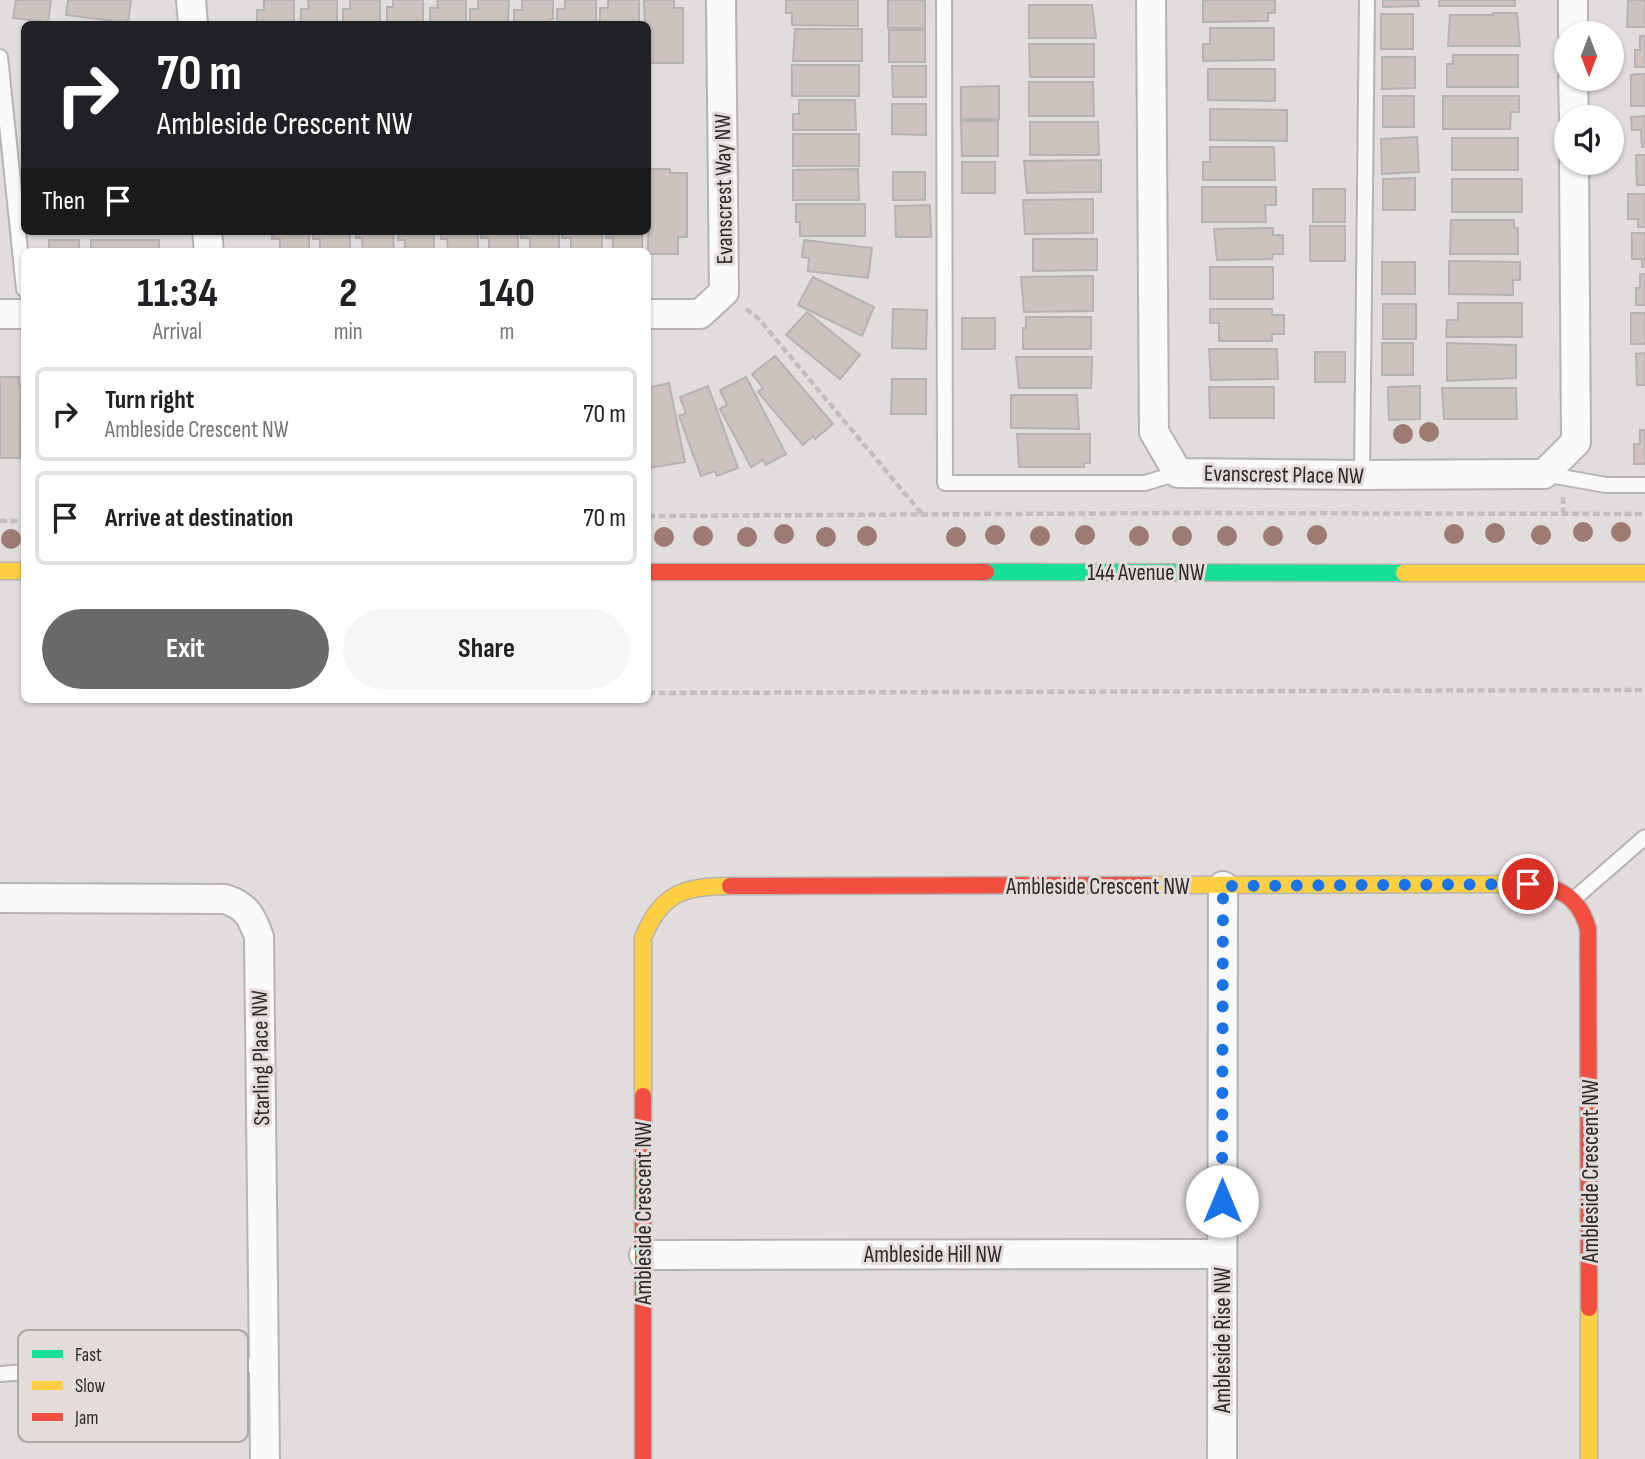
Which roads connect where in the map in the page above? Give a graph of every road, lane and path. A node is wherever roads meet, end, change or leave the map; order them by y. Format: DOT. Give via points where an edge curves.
graph roads {
  1 [pos="191,0"];
  2 [pos="721,0"];
  3 [pos="944,0"];
  4 [pos="1151,0"];
  5 [pos="1367,0"];
  6 [pos="1573,0"];
  7 [pos="193,21"];
  8 [pos="1573,21"];
  9 [pos="0,57"];
  10 [pos="1574,175"];
  11 [pos="21,260"];
  12 [pos="724,292"];
  13 [pos="0,314"];
  14 [pos="21,314"];
  15 [pos="651,314"];
  16 [pos="1178,472"];
  17 [pos="1544,474"];
  18 [pos="1362,475"];
  19 [pos="1645,485"];
  20 [pos="1645,513"];
  21 [pos="923,515"];
  22 [pos="651,516"];
  23 [pos="0,521"];
  24 [pos="21,521"];
  25 [pos="0,571"];
  26 [pos="21,571"];
  27 [pos="651,572"];
  28 [pos="1645,573"];
  29 [pos="1645,690"];
  30 [pos="651,693"];
  31 [pos="1645,837"];
  32 [pos="1223,886"];
  33 [pos="0,898"];
  34 [pos="1574,899"];
  35 [pos="1222,1254"];
  36 [pos="644,1255"];
  37 [pos="248,1365"];
  38 [pos="264,1365"];
  39 [pos="18,1373"];
  40 [pos="0,1374"];
  41 [pos="265,1459"];
  42 [pos="643,1459"];
  43 [pos="1222,1459"];
  44 [pos="1589,1459"];
  1 -- 7 [label="street"];
  2 -- 12 [label="street, Evanscrest Way NW"];
  3 -- 16 [label="lane" via="945,483 1145,483"];
  4 -- 16 [label="street, Evanscrest Place NW" via="1154,432"];
  5 -- 18 [label="lane"];
  6 -- 8 [label="street"];
  9 -- 11 [label="lane"];
  10 -- 17 [label="street" via="1576,442"];
  12 -- 15 [label="street, Evanscrest Way NW" via="700,314"];
  12 -- 21 [label="path" via="759,319"];
  13 -- 14 [label="street"];
  16 -- 18 [label="street, Evanscrest Place NW"];
  17 -- 18 [label="street, Evanscrest Place NW"];
  17 -- 19 [label="lane" via="1606,485"];
  20 -- 21 [label="path"];
  21 -- 22 [label="path"];
  23 -- 24 [label="path"];
  25 -- 26 [label="street"];
  27 -- 28 [label="street, 144 Avenue NW"];
  29 -- 30 [label="path"];
  31 -- 34 [label="lane"];
  32 -- 34 [label="street, Ambleside Crescent NW" via="1528,884 1548,886"];
  32 -- 35 [label="street, Ambleside Rise NW"];
  32 -- 36 [label="street, Ambleside Crescent NW" via="700,886 671,895 654,912 643,938"];
  33 -- 38 [label="street, Starling Place NW" via="225,899 248,910 259,937"];
  34 -- 44 [label="street, Ambleside Crescent NW" via="1585,914 1590,944"];
  35 -- 36 [label="street, Ambleside Hill NW"];
  35 -- 43 [label="street, Ambleside Rise NW"];
  36 -- 42 [label="street, Ambleside Crescent NW"];
  37 -- 38 [label="lane"];
  38 -- 41 [label="street, Starling Place NW"];
  39 -- 40 [label="lane"];
}
